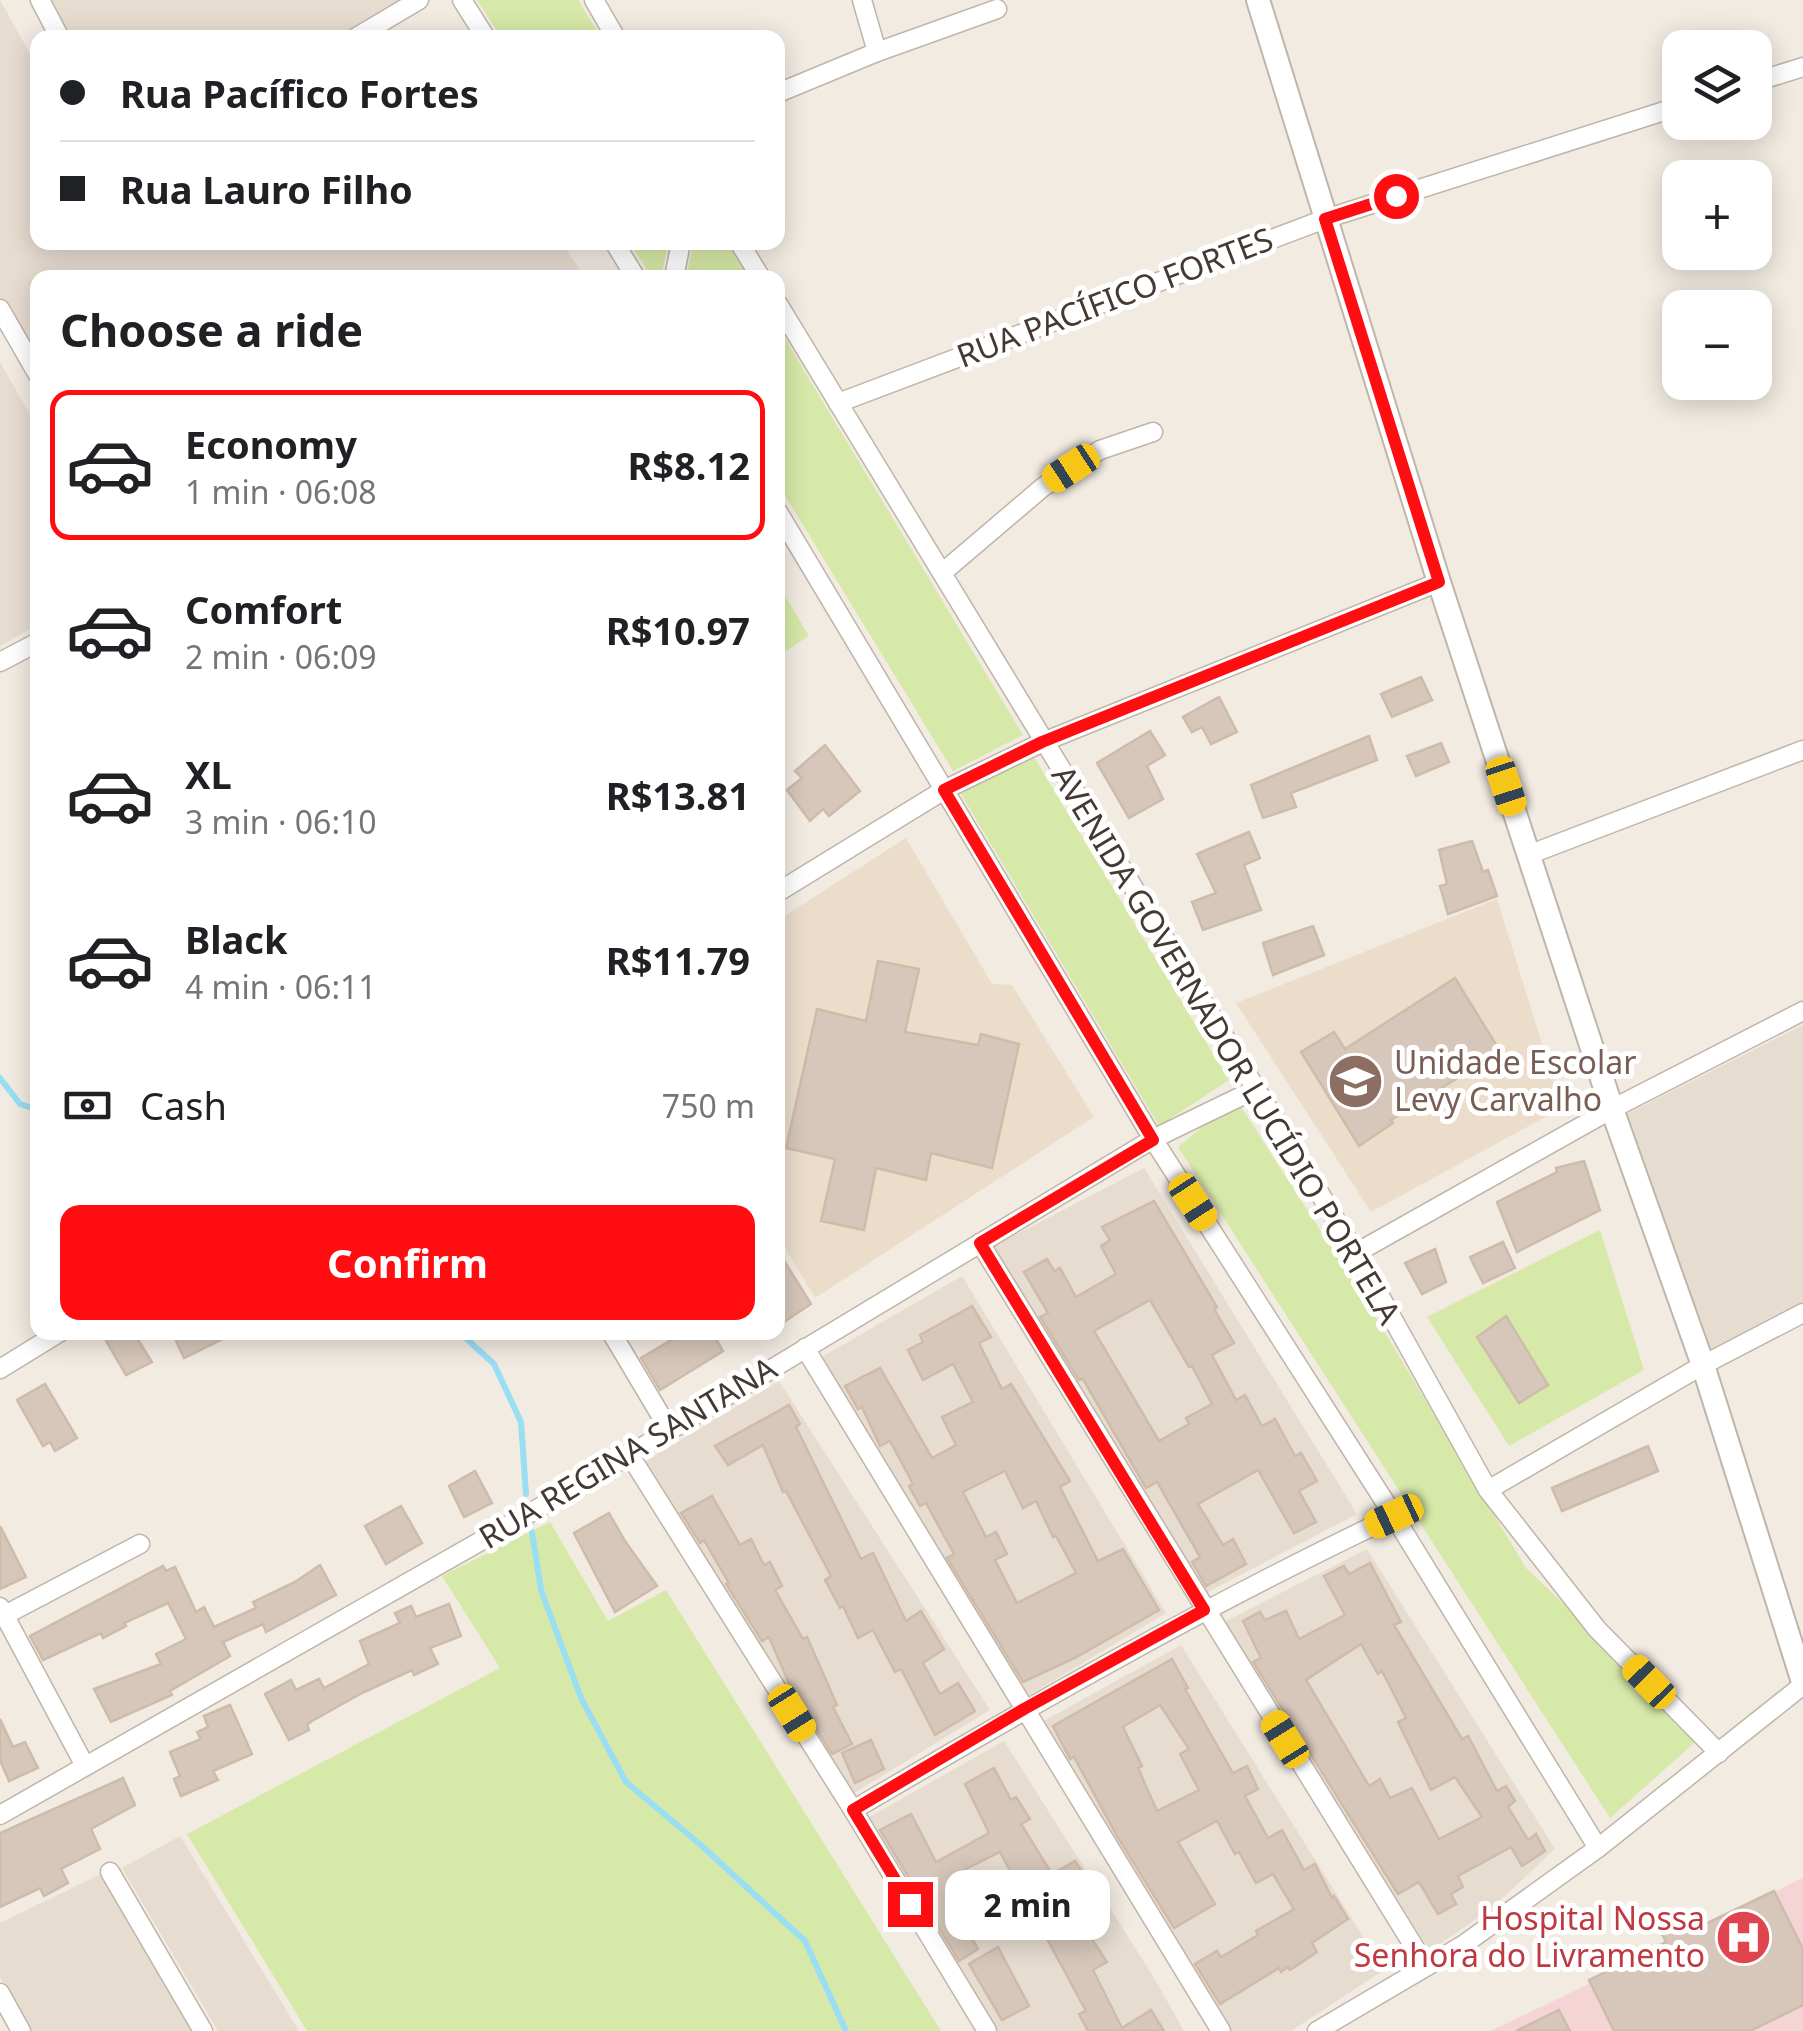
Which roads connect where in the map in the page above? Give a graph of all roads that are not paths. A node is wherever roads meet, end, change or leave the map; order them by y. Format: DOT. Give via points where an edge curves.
graph roads {
  1 [pos="40,0"];
  2 [pos="419,0"];
  3 [pos="462,0"];
  4 [pos="594,0"];
  5 [pos="862,0"];
  6 [pos="1258,0"];
  7 [pos="997,9"];
  8 [pos="56,30"];
  9 [pos="368,30"];
  10 [pos="481,30"];
  11 [pos="611,30"];
  12 [pos="877,52"];
  13 [pos="1803,66"];
  14 [pos="1772,76"];
  15 [pos="785,90"];
  16 [pos="1662,112"];
  17 [pos="1325,219"];
  18 [pos="0,309"];
  19 [pos="785,316"];
  20 [pos="30,360"];
  21 [pos="838,403"];
  22 [pos="1153,432"];
  23 [pos="785,524"];
  24 [pos="942,573"];
  25 [pos="1439,582"];
  26 [pos="30,646"];
  27 [pos="0,662"];
  28 [pos="1042,742"];
  29 [pos="1803,750"];
  30 [pos="944,790"];
  31 [pos="1528,855"];
  32 [pos="785,888"];
  33 [pos="1803,1011"];
  34 [pos="1254,1090"];
  35 [pos="1612,1109"];
  36 [pos="1153,1140"];
  37 [pos="980,1243"];
  38 [pos="1356,1253"];
  39 [pos="1803,1312"];
  40 [pos="47,1340"];
  41 [pos="617,1340"];
  42 [pos="805,1348"];
  43 [pos="1703,1365"];
  44 [pos="0,1369"];
  45 [pos="670,1430"];
  46 [pos="629,1454"];
  47 [pos="1488,1490"];
  48 [pos="1394,1516"];
  49 [pos="140,1544"];
  50 [pos="1204,1610"];
  51 [pos="2,1611"];
  52 [pos="1803,1684"];
  53 [pos="1024,1709"];
  54 [pos="1718,1752"];
  55 [pos="84,1764"];
  56 [pos="853,1810"];
  57 [pos="0,1815"];
  58 [pos="1598,1848"];
  59 [pos="110,1872"];
  60 [pos="1426,1966"];
  61 [pos="0,1993"];
  62 [pos="21,2031"];
  63 [pos="203,2031"];
  64 [pos="987,2031"];
  65 [pos="1221,2031"];
  66 [pos="1317,2031"];
  1 -- 8 [label="street"];
  2 -- 9 [label="street"];
  3 -- 10 [label="street"];
  4 -- 11 [label="street"];
  5 -- 12 [label="street"];
  6 -- 17 [label="street"];
  7 -- 12 [label="street"];
  12 -- 15 [label="street"];
  13 -- 14 [label="street"];
  16 -- 17 [label="street, RUA PACÍFICO FORTES"];
  17 -- 21 [label="street, RUA PACÍFICO FORTES"];
  17 -- 25 [label="street"];
  18 -- 20 [label="street"];
  19 -- 21 [label="street, AVENIDA GOVERNADOR LUCÍDIO PORTELA"];
  21 -- 24 [label="street, AVENIDA GOVERNADOR LUCÍDIO PORTELA"];
  22 -- 24 [label="street" via="1100,450 1043,487"];
  23 -- 30 [label="street"];
  24 -- 28 [label="street, AVENIDA GOVERNADOR LUCÍDIO PORTELA"];
  25 -- 28 [label="street"];
  25 -- 31 [label="street"];
  26 -- 27 [label="street"];
  28 -- 30 [label="street"];
  28 -- 34 [label="street, AVENIDA GOVERNADOR LUCÍDIO PORTELA"];
  29 -- 31 [label="street"];
  30 -- 32 [label="street"];
  30 -- 36 [label="street"];
  31 -- 35 [label="street"];
  33 -- 35 [label="street"];
  34 -- 36 [label="street, RUA REGINA SANTANA"];
  34 -- 38 [label="street, AVENIDA GOVERNADOR LUCÍDIO PORTELA"];
  35 -- 38 [label="street"];
  35 -- 43 [label="street"];
  36 -- 37 [label="street, RUA REGINA SANTANA"];
  36 -- 48 [label="street"];
  37 -- 42 [label="street, RUA REGINA SANTANA"];
  37 -- 50 [label="street"];
  38 -- 47 [label="street, AVENIDA GOVERNADOR LUCÍDIO PORTELA"];
  39 -- 43 [label="street"];
  40 -- 44 [label="street"];
  41 -- 45 [label="street"];
  42 -- 45 [label="street, RUA REGINA SANTANA"];
  42 -- 53 [label="street"];
  43 -- 47 [label="street"];
  43 -- 52 [label="street"];
  45 -- 46 [label="street, RUA REGINA SANTANA"];
  46 -- 55 [label="street, RUA REGINA SANTANA"];
  46 -- 56 [label="street"];
  47 -- 54 [label="street, AVENIDA GOVERNADOR LUCÍDIO PORTELA" via="1597,1629"];
  48 -- 50 [label="street"];
  48 -- 58 [label="street"];
  49 -- 51 [label="street"];
  50 -- 53 [label="street"];
  50 -- 60 [label="street"];
  51 -- 55 [label="street"];
  52 -- 54 [label="street"];
  53 -- 56 [label="street"];
  53 -- 65 [label="street"];
  54 -- 58 [label="street"];
  55 -- 57 [label="street, RUA REGINA SANTANA"];
  56 -- 64 [label="street"];
  58 -- 60 [label="street"];
  59 -- 63 [label="street"];
  60 -- 66 [label="street"];
  61 -- 62 [label="street"];
}
